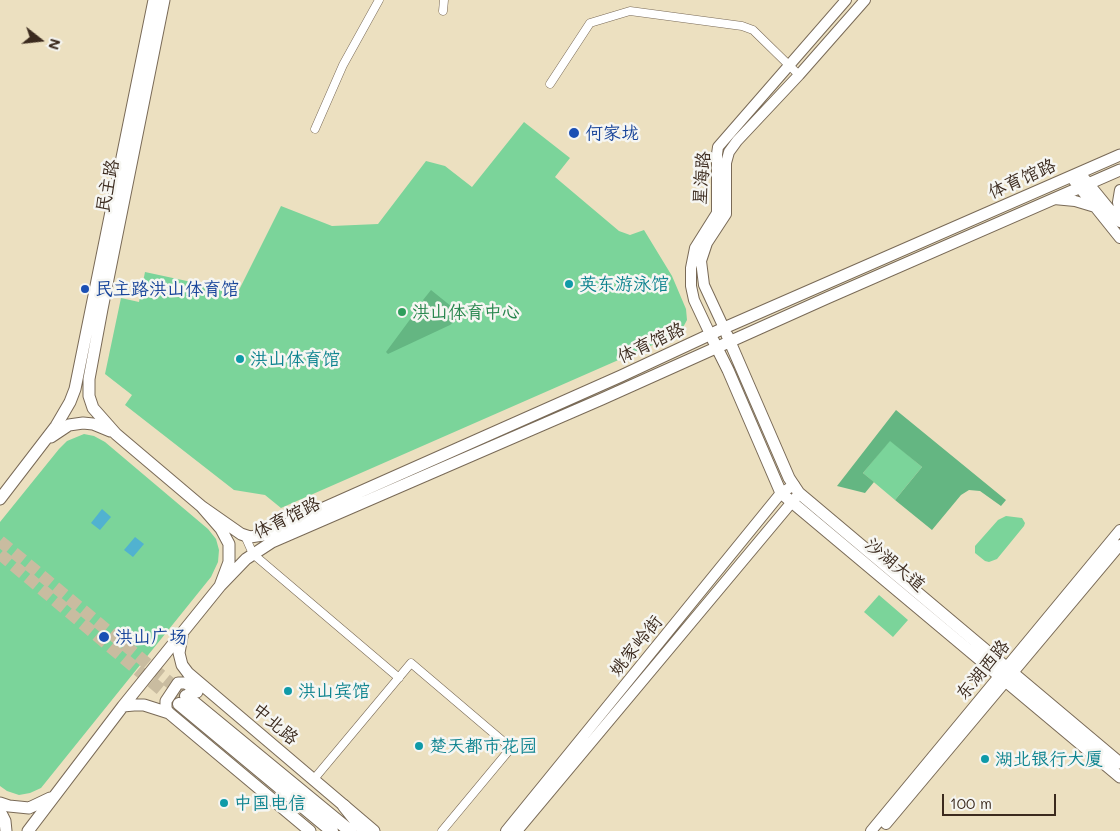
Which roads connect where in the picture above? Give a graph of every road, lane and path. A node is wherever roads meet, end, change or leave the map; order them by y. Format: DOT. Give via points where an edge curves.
graph roads {
  1 [pos="154,0"];
  2 [pos="164,0"];
  3 [pos="379,0"];
  4 [pos="444,0"];
  5 [pos="846,0"];
  6 [pos="865,0"];
  7 [pos="443,11"];
  8 [pos="788,65"];
  9 [pos="798,75"];
  10 [pos="550,84"];
  11 [pos="315,129"];
  12 [pos="1120,155"];
  13 [pos="1120,170"];
  14 [pos="1076,175"];
  15 [pos="1084,186"];
  16 [pos="1120,190"];
  17 [pos="1053,199"];
  18 [pos="1095,207"];
  19 [pos="1120,213"];
  20 [pos="1120,222"];
  21 [pos="1120,238"];
  22 [pos="724,328"];
  23 [pos="710,334"];
  24 [pos="730,341"];
  25 [pos="717,347"];
  26 [pos="84,379"];
  27 [pos="116,434"];
  28 [pos="44,443"];
  29 [pos="14,481"];
  30 [pos="0,490"];
  31 [pos="780,493"];
  32 [pos="795,493"];
  33 [pos="0,499"];
  34 [pos="201,506"];
  35 [pos="1120,530"];
  36 [pos="244,536"];
  37 [pos="1120,545"];
  38 [pos="253,554"];
  39 [pos="220,586"];
  40 [pos="183,632"];
  41 [pos="1006,674"];
  42 [pos="399,678"];
  43 [pos="219,700"];
  44 [pos="122,706"];
  45 [pos="169,713"];
  46 [pos="1120,763"];
  47 [pos="1120,777"];
  48 [pos="314,779"];
  49 [pos="53,797"];
  50 [pos="0,803"];
  51 [pos="344,806"];
  52 [pos="0,811"];
  53 [pos="6,831"];
  54 [pos="28,831"];
  55 [pos="310,831"];
  56 [pos="332,831"];
  57 [pos="350,831"];
  58 [pos="364,831"];
  59 [pos="374,831"];
  60 [pos="442,831"];
  61 [pos="506,831"];
  62 [pos="517,831"];
  63 [pos="871,831"];
  64 [pos="880,831"];
  1 -- 26 [label="main road, 民主路"];
  2 -- 26 [label="main road, 民主路"];
  3 -- 11 [label="street" via="343,65"];
  4 -- 7 [label="street"];
  5 -- 8 [label="street, 星海路"];
  6 -- 9 [label="street, 星海路"];
  8 -- 9 [label="street"];
  8 -- 10 [label="street" via="753,30 630,10 590,24"];
  8 -- 23 [label="street, 星海路" via="718,147 717,213 695,248 691,268 694,300"];
  9 -- 22 [label="street, 星海路" via="737,141 727,158 726,214 707,243 701,261 704,285"];
  12 -- 14 [label="main road, 体育馆路"];
  13 -- 15 [label="main road, 体育馆路"];
  14 -- 15 [label="street"];
  14 -- 22 [label="main road, 体育馆路"];
  15 -- 17 [label="main road, 体育馆路"];
  15 -- 18 [label="street"];
  15 -- 20 [label="street"];
  16 -- 19 [label="street"];
  17 -- 18 [label="street" via="1075,200"];
  17 -- 24 [label="main road, 体育馆路"];
  18 -- 21 [label="street"];
  22 -- 23 [label="main road, 体育馆路"];
  22 -- 24 [label="main road, 沙湖大道"];
  23 -- 25 [label="main road, 沙湖大道"];
  23 -- 36 [label="main road, 体育馆路" via="268,533"];
  24 -- 25 [label="main road, 体育馆路"];
  24 -- 32 [label="main road, 沙湖大道"];
  25 -- 31 [label="main road, 沙湖大道"];
  25 -- 38 [label="main road, 体育馆路" via="330,516"];
  26 -- 27 [label="main road" via="91,402"];
  26 -- 28 [label="main road"];
  27 -- 28 [label="main road" via="83,422 68,426"];
  27 -- 34 [label="main road"];
  28 -- 29 [label="main road"];
  29 -- 30 [label="main road"];
  29 -- 33 [label="main road"];
  31 -- 32 [label="main road, 沙湖大道"];
  31 -- 61 [label="street, 姚家岭街"];
  32 -- 41 [label="main road, 沙湖大道"];
  32 -- 62 [label="street, 姚家岭街"];
  34 -- 36 [label="main road, 体育馆路"];
  34 -- 39 [label="main road" via="229,544 228,566"];
  35 -- 41 [label="street, 东湖西路"];
  36 -- 38 [label="street"];
  37 -- 41 [label="street, 东湖西路"];
  38 -- 39 [label="main road, 体育馆路"];
  38 -- 42 [label="street"];
  39 -- 40 [label="main road"];
  40 -- 43 [label="main road, 中北路" via="179,653 182,665"];
  40 -- 44 [label="main road"];
  41 -- 46 [label="main road, 沙湖大道"];
  41 -- 47 [label="main road, 沙湖大道"];
  41 -- 63 [label="street, 东湖西路"];
  41 -- 64 [label="street, 东湖西路"];
  42 -- 48 [label="street"];
  42 -- 60 [label="street" via="411,664 511,748"];
  43 -- 45 [label="main road" via="205,698 188,684 180,682 166,701"];
  43 -- 48 [label="main road, 中北路"];
  44 -- 45 [label="main road" via="144,705"];
  44 -- 49 [label="main road"];
  45 -- 55 [label="main road"];
  48 -- 51 [label="main road, 中北路"];
  49 -- 50 [label="main road" via="29,808"];
  49 -- 54 [label="main road"];
  51 -- 58 [label="main road"];
  51 -- 59 [label="main road, 中北路"];
  52 -- 53 [label="main road"];
  56 -- 57 [label="main road, 中北路" via="182,700"];
}
